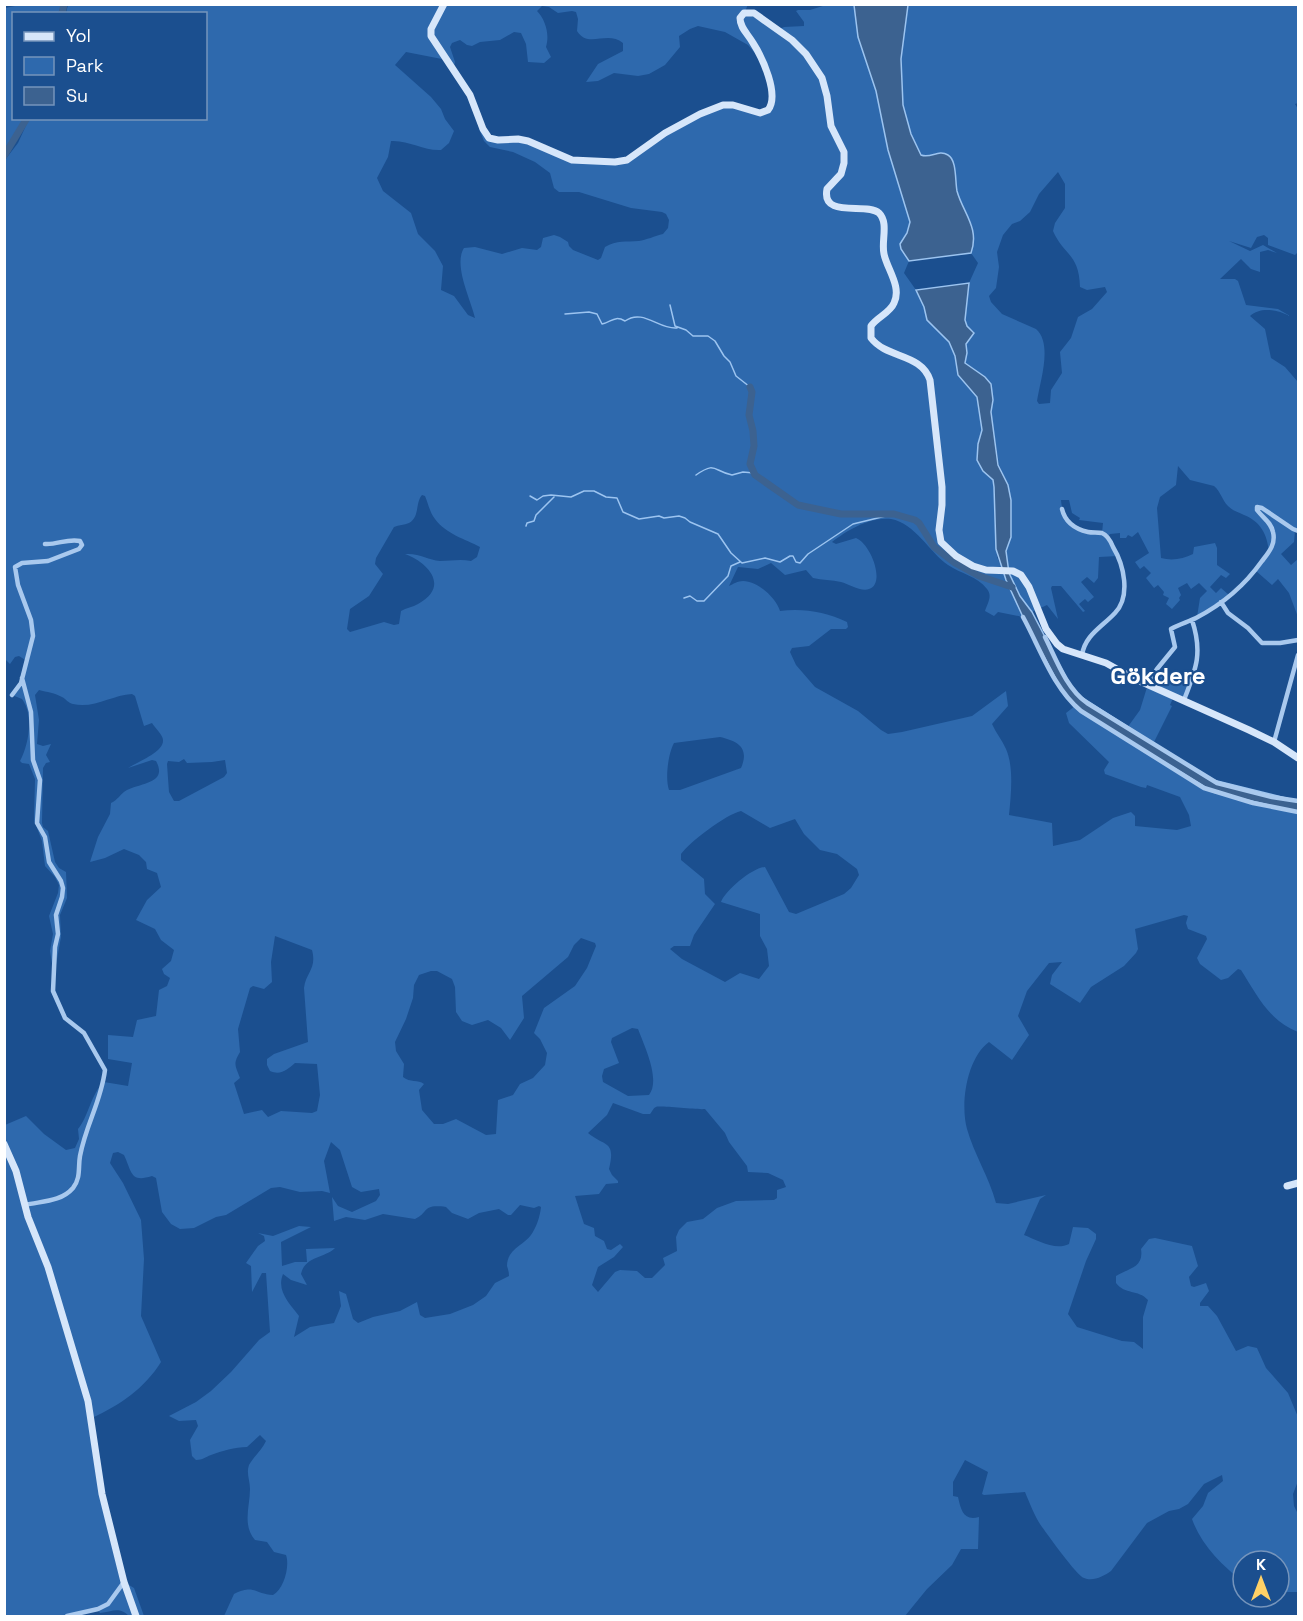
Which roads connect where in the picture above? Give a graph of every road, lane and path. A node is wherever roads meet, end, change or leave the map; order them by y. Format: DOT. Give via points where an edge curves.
graph roads {
  1 [pos="444,4"];
  2 [pos="1062,509"];
  3 [pos="1299,531"];
  4 [pos="45,544"];
  5 [pos="1221,602"];
  6 [pos="1023,617"];
  7 [pos="1192,620"];
  8 [pos="1042,638"];
  9 [pos="1299,640"];
  10 [pos="1299,655"];
  11 [pos="1082,656"];
  12 [pos="22,678"];
  13 [pos="1148,684"];
  14 [pos="12,695"];
  15 [pos="1184,700"];
  16 [pos="1274,742"];
  17 [pos="1299,758"];
  18 [pos="1248,797"];
  19 [pos="1299,801"];
  20 [pos="1299,812"];
  21 [pos="4,1144"];
  22 [pos="1299,1183"];
  23 [pos="1287,1186"];
  24 [pos="25,1205"];
  25 [pos="124,1582"];
  26 [pos="67,1617"];
  27 [pos="136,1617"];
  1 -- 8 [label="street" via="431,36 470,95 486,135 498,140 528,141 579,161 627,160 665,133 723,105 760,113 768,110 771,89 760,55 740,24 744,13 754,13 800,47 822,78 831,126 844,152 843,168 827,189 827,197 840,208 873,209 883,220 884,254 896,298 892,307 871,326 871,338 888,351 919,363 930,380 942,487 941,542 973,566 1021,575 1042,622"];
  2 -- 11 [label="street" via="1066,520 1074,526 1106,536 1116,550 1124,580 1118,609 1086,642"];
  3 -- 5 [label="street" via="1257,507 1272,528 1272,548 1248,580"];
  4 -- 12 [label="street" via="73,540 82,545 48,561 15,567 33,630"];
  5 -- 7 [label="street"];
  5 -- 9 [label="street" via="1262,644"];
  6 -- 8 [label="street"];
  7 -- 13 [label="street" via="1171,629 1175,647"];
  7 -- 15 [label="street" via="1197,665"];
  8 -- 11 [label="street"];
  8 -- 18 [label="street" via="1082,700 1209,779"];
  8 -- 18 [label="street" via="1061,689 1081,711 1204,788"];
  10 -- 16 [label="street"];
  11 -- 13 [label="street"];
  12 -- 14 [label="street"];
  12 -- 24 [label="street" via="32,719 33,760 40,780 37,823 45,837 49,862 63,888 56,915 53,991 65,1018 84,1033 105,1070 102,1093 84,1136 74,1186 58,1198"];
  13 -- 15 [label="street"];
  15 -- 16 [label="street"];
  16 -- 17 [label="street"];
  18 -- 19 [label="street"];
  18 -- 20 [label="street"];
  21 -- 24 [label="street"];
  22 -- 23 [label="street"];
  24 -- 25 [label="street" via="88,1401 102,1494"];
  25 -- 26 [label="street" via="108,1604"];
  25 -- 27 [label="street"];
}
